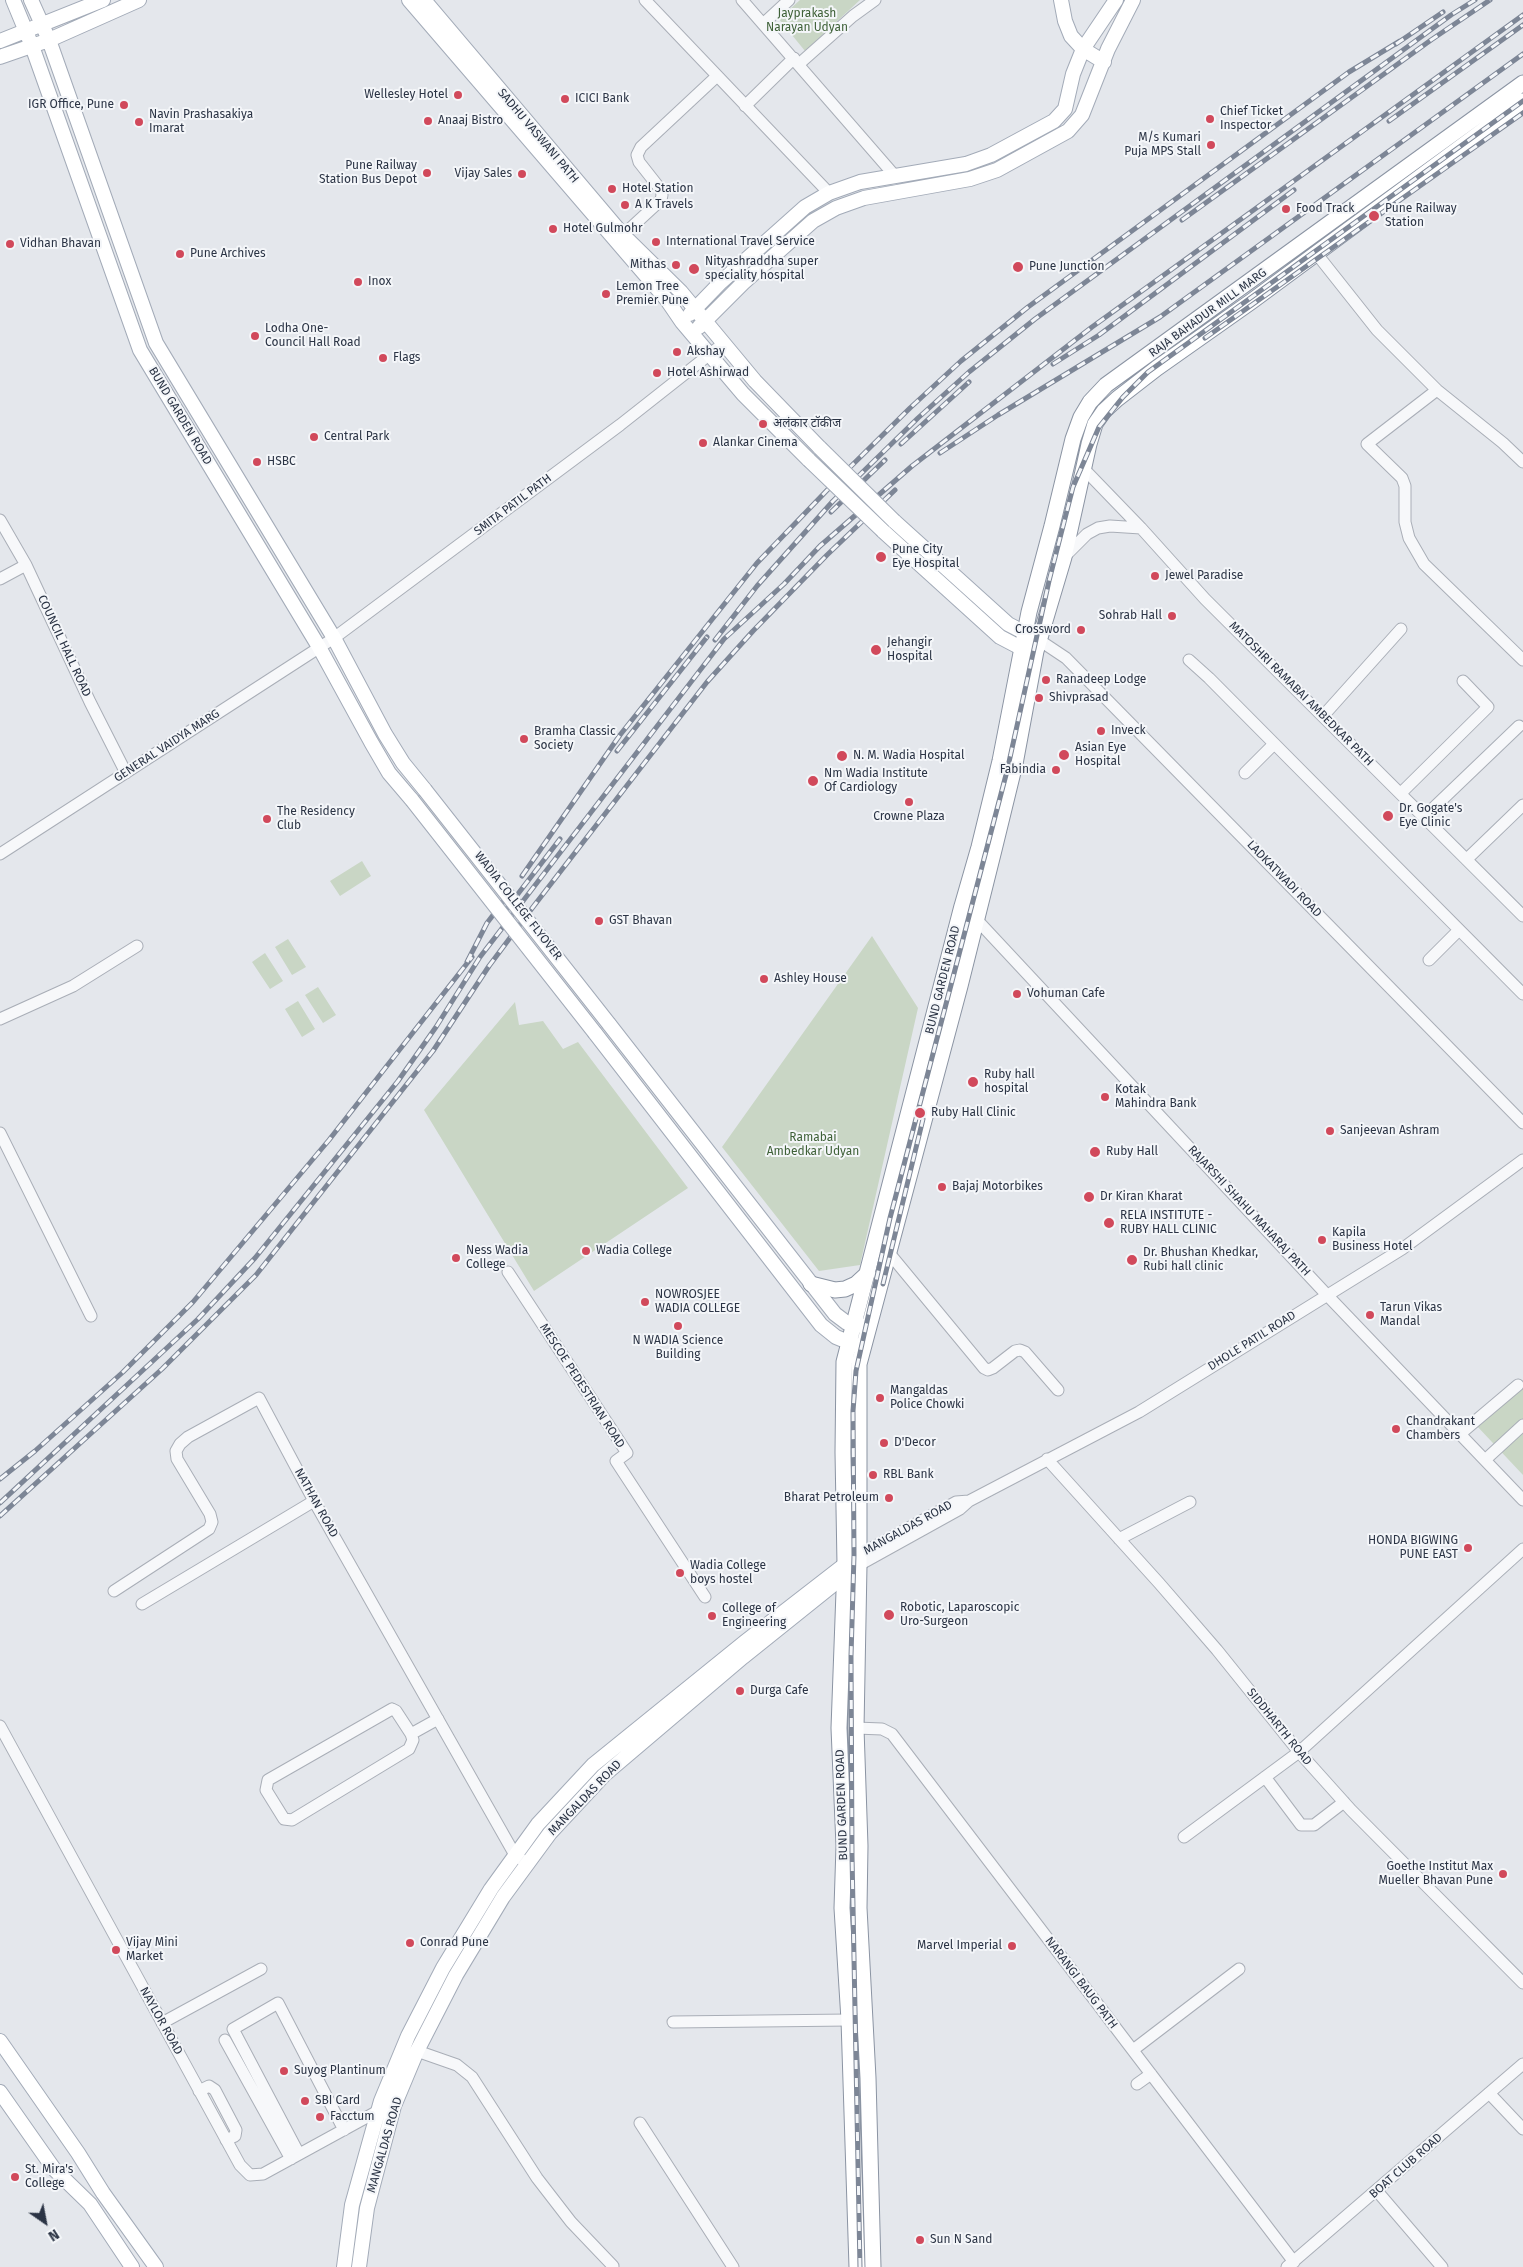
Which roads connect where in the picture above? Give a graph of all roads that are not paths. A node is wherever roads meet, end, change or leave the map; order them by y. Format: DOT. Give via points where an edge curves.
graph roads {
  1 [pos="13,0"];
  2 [pos="32,0"];
  3 [pos="103,0"];
  4 [pos="139,0"];
  5 [pos="409,0"];
  6 [pos="424,0"];
  7 [pos="645,0"];
  8 [pos="742,0"];
  9 [pos="789,0"];
  10 [pos="875,0"];
  11 [pos="1061,0"];
  12 [pos="1116,0"];
  13 [pos="1134,0"];
  14 [pos="763,24"];
  15 [pos="42,26"];
  16 [pos="26,32"];
  17 [pos="49,40"];
  18 [pos="0,41"];
  19 [pos="32,46"];
  20 [pos="1082,49"];
  21 [pos="0,57"];
  22 [pos="797,61"];
  23 [pos="1104,62"];
  24 [pos="716,77"];
  25 [pos="1523,83"];
  26 [pos="1523,102"];
  27 [pos="745,106"];
  28 [pos="896,176"];
  29 [pos="829,193"];
  30 [pos="623,235"];
  31 [pos="1316,253"];
  32 [pos="695,309"];
  33 [pos="705,321"];
  34 [pos="682,322"];
  35 [pos="692,334"];
  36 [pos="724,343"];
  37 [pos="710,354"];
  38 [pos="1437,390"];
  39 [pos="1523,462"];
  40 [pos="1083,468"];
  41 [pos="0,520"];
  42 [pos="1142,528"];
  43 [pos="1064,557"];
  44 [pos="26,565"];
  45 [pos="0,579"];
  46 [pos="1401,629"];
  47 [pos="334,638"];
  48 [pos="1023,641"];
  49 [pos="1038,646"];
  50 [pos="319,647"];
  51 [pos="1189,660"];
  52 [pos="1523,660"];
  53 [pos="1463,681"];
  54 [pos="1323,716"];
  55 [pos="1519,726"];
  56 [pos="1274,744"];
  57 [pos="126,773"];
  58 [pos="1245,773"];
  59 [pos="425,790"];
  60 [pos="1401,792"];
  61 [pos="412,800"];
  62 [pos="1523,804"];
  63 [pos="1425,816"];
  64 [pos="0,854"];
  65 [pos="1467,859"];
  66 [pos="1523,916"];
  67 [pos="976,920"];
  68 [pos="1459,930"];
  69 [pos="137,946"];
  70 [pos="1429,960"];
  71 [pos="1523,994"];
  72 [pos="0,1019"];
  73 [pos="1523,1123"];
  74 [pos="0,1133"];
  75 [pos="1523,1160"];
  76 [pos="874,1249"];
  77 [pos="889,1253"];
  78 [pos="508,1272"];
  79 [pos="868,1273"];
  80 [pos="811,1284"];
  81 [pos="1327,1295"];
  82 [pos="91,1316"];
  83 [pos="854,1325"];
  84 [pos="869,1327"];
  85 [pos="856,1346"];
  86 [pos="1518,1385"];
  87 [pos="1058,1390"];
  88 [pos="1523,1425"];
  89 [pos="1460,1434"];
  90 [pos="1047,1459"];
  91 [pos="1485,1460"];
  92 [pos="1522,1498"];
  93 [pos="314,1501"];
  94 [pos="969,1501"];
  95 [pos="1190,1502"];
  96 [pos="1119,1539"];
  97 [pos="1523,1549"];
  98 [pos="852,1565"];
  99 [pos="114,1591"];
  100 [pos="705,1596"];
  101 [pos="142,1604"];
  102 [pos="438,1719"];
  103 [pos="0,1726"];
  104 [pos="856,1728"];
  105 [pos="411,1734"];
  106 [pos="1299,1752"];
  107 [pos="1265,1777"];
  108 [pos="1344,1802"];
  109 [pos="1184,1837"];
  110 [pos="515,1855"];
  111 [pos="528,1864"];
  112 [pos="261,1969"];
  113 [pos="1240,1969"];
  114 [pos="1523,1983"];
  115 [pos="849,2020"];
  116 [pos="673,2022"];
  117 [pos="162,2023"];
  118 [pos="225,2040"];
  119 [pos="0,2041"];
  120 [pos="1133,2050"];
  121 [pos="417,2051"];
  122 [pos="1523,2064"];
  123 [pos="1151,2074"];
  124 [pos="1137,2084"];
  125 [pos="0,2092"];
  126 [pos="1489,2093"];
  127 [pos="378,2111"];
  128 [pos="392,2115"];
  129 [pos="640,2123"];
  130 [pos="1523,2129"];
  131 [pos="344,2130"];
  132 [pos="295,2157"];
  133 [pos="1377,2191"];
  134 [pos="1291,2264"];
  135 [pos="613,2266"];
  136 [pos="132,2267"];
  137 [pos="156,2267"];
  138 [pos="344,2267"];
  139 [pos="359,2267"];
  140 [pos="733,2267"];
  141 [pos="857,2267"];
  142 [pos="873,2267"];
  143 [pos="1442,2267"];
  1 -- 16 [label="main road, BUND GARDEN ROAD"];
  2 -- 15 [label="main road, BUND GARDEN ROAD"];
  3 -- 15 [label="main road"];
  4 -- 17 [label="main road"];
  5 -- 34 [label="main road" via="667,300"];
  6 -- 30 [label="main road, SADHU VASWANI PATH"];
  7 -- 24 [label="street"];
  8 -- 14 [label="street"];
  9 -- 14 [label="street"];
  10 -- 22 [label="street"];
  11 -- 20 [label="main road" via="1071,36"];
  12 -- 20 [label="main road"];
  13 -- 23 [label="main road"];
  14 -- 22 [label="street"];
  15 -- 16 [label="main road"];
  15 -- 17 [label="main road, BUND GARDEN ROAD"];
  16 -- 18 [label="main road"];
  16 -- 19 [label="main road, BUND GARDEN ROAD"];
  17 -- 19 [label="main road"];
  17 -- 47 [label="main road, BUND GARDEN ROAD" via="156,343"];
  19 -- 21 [label="main road"];
  19 -- 50 [label="main road, BUND GARDEN ROAD" via="140,350"];
  20 -- 23 [label="main road"];
  20 -- 28 [label="main road" via="1065,109 1054,120 991,155 966,164"];
  22 -- 27 [label="street"];
  22 -- 28 [label="street"];
  23 -- 33 [label="main road" via="1082,115 1068,131 997,170 970,180 864,198 836,208 806,226"];
  24 -- 27 [label="street"];
  24 -- 30 [label="street" via="641,147 637,154 639,162 661,190 662,196"];
  25 -- 48 [label="highway, RAJA BAHADUR MILL MARG" via="1106,385 1090,402 1073,439"];
  26 -- 31 [label="highway, RAJA BAHADUR MILL MARG"];
  27 -- 29 [label="street"];
  28 -- 29 [label="main road" via="860,182"];
  29 -- 32 [label="main road" via="805,207"];
  30 -- 32 [label="main road, SADHU VASWANI PATH"];
  31 -- 38 [label="street" via="1378,330"];
  31 -- 40 [label="highway, RAJA BAHADUR MILL MARG" via="1156,368 1104,411 1093,431"];
  32 -- 33 [label="main road, SADHU VASWANI PATH"];
  32 -- 34 [label="main road"];
  33 -- 35 [label="main road"];
  33 -- 36 [label="main road, SADHU VASWANI PATH"];
  34 -- 35 [label="main road"];
  35 -- 37 [label="main road"];
  36 -- 37 [label="street, SMITA PATIL PATH"];
  36 -- 48 [label="main road, SADHU VASWANI PATH, bridge" via="755,381 820,448"];
  37 -- 47 [label="street, SMITA PATIL PATH"];
  37 -- 48 [label="main road, bridge" via="743,394 883,531 1000,637"];
  38 -- 39 [label="street"];
  38 -- 52 [label="street" via="1366,444 1402,478 1408,538 1424,564"];
  40 -- 42 [label="street, MATOSHRI RAMABAI AMBEDKAR PATH"];
  40 -- 43 [label="highway, RAJA BAHADUR MILL MARG"];
  41 -- 44 [label="street, COUNCIL HALL ROAD"];
  42 -- 43 [label="street" via="1098,528 1087,534"];
  42 -- 54 [label="street, MATOSHRI RAMABAI AMBEDKAR PATH" via="1205,599"];
  43 -- 49 [label="highway, RAJA BAHADUR MILL MARG"];
  44 -- 45 [label="street"];
  44 -- 57 [label="street, COUNCIL HALL ROAD"];
  46 -- 54 [label="street"];
  47 -- 50 [label="street, GENERAL VAIDYA MARG"];
  47 -- 59 [label="main road, BUND GARDEN ROAD" via="385,734"];
  48 -- 49 [label="main road"];
  48 -- 76 [label="highway, BUND GARDEN ROAD" via="1000,761 979,847"];
  49 -- 67 [label="highway, BUND GARDEN ROAD" via="1015,764"];
  49 -- 73 [label="street, LADKATWADI ROAD" via="1066,658"];
  50 -- 57 [label="street, GENERAL VAIDYA MARG"];
  50 -- 61 [label="main road, BUND GARDEN ROAD" via="389,772"];
  51 -- 56 [label="street"];
  53 -- 60 [label="street" via="1488,707"];
  54 -- 60 [label="street, MATOSHRI RAMABAI AMBEDKAR PATH"];
  55 -- 63 [label="street"];
  56 -- 58 [label="street"];
  56 -- 68 [label="street"];
  57 -- 64 [label="street, GENERAL VAIDYA MARG"];
  59 -- 80 [label="main road, WADIA COLLEGE FLYOVER, bridge"];
  60 -- 63 [label="street, MATOSHRI RAMABAI AMBEDKAR PATH"];
  61 -- 85 [label="main road, WADIA COLLEGE FLYOVER, bridge" via="821,1325 836,1338"];
  62 -- 65 [label="street"];
  63 -- 65 [label="street, MATOSHRI RAMABAI AMBEDKAR PATH"];
  65 -- 66 [label="street, MATOSHRI RAMABAI AMBEDKAR PATH"];
  67 -- 77 [label="highway, BUND GARDEN ROAD"];
  67 -- 81 [label="street, RAJARSHI SHAHU MAHARAJ PATH"];
  68 -- 70 [label="street"];
  68 -- 71 [label="street"];
  69 -- 72 [label="street" via="73,986"];
  74 -- 82 [label="street"];
  75 -- 81 [label="street, DHOLE PATIL ROAD" via="1402,1248"];
  76 -- 77 [label="street"];
  76 -- 79 [label="highway, BUND GARDEN ROAD"];
  77 -- 84 [label="highway, BUND GARDEN ROAD"];
  77 -- 87 [label="street" via="984,1368 993,1368 1020,1350"];
  78 -- 100 [label="street, MESCOE PEDESTRIAN ROAD" via="627,1453 616,1461"];
  79 -- 80 [label="highway" via="845,1289"];
  79 -- 83 [label="highway, BUND GARDEN ROAD"];
  80 -- 83 [label="main road" via="835,1314"];
  81 -- 89 [label="street, RAJARSHI SHAHU MAHARAJ PATH"];
  81 -- 90 [label="street, DHOLE PATIL ROAD" via="1139,1412"];
  83 -- 84 [label="main road"];
  83 -- 85 [label="highway, BUND GARDEN ROAD"];
  84 -- 85 [label="highway, BUND GARDEN ROAD"];
  85 -- 98 [label="highway, BUND GARDEN ROAD" via="859,1364"];
  86 -- 89 [label="street"];
  88 -- 91 [label="street"];
  89 -- 91 [label="street, RAJARSHI SHAHU MAHARAJ PATH"];
  90 -- 94 [label="street, DHOLE PATIL ROAD"];
  90 -- 96 [label="street, SIDDHARTH ROAD"];
  91 -- 92 [label="street, RAJARSHI SHAHU MAHARAJ PATH"];
  93 -- 99 [label="street, NATHAN ROAD" via="259,1398 188,1437 176,1452 210,1514 212,1522 209,1529"];
  93 -- 101 [label="street"];
  93 -- 102 [label="street, NATHAN ROAD"];
  94 -- 98 [label="street, MANGALDAS ROAD" via="956,1502"];
  95 -- 96 [label="street"];
  96 -- 106 [label="street, SIDDHARTH ROAD" via="1211,1643"];
  97 -- 106 [label="street"];
  98 -- 104 [label="highway, BUND GARDEN ROAD"];
  98 -- 110 [label="main road, MANGALDAS ROAD" via="729,1654 593,1765 538,1824"];
  98 -- 111 [label="main road, MANGALDAS ROAD" via="604,1775 550,1833"];
  98 -- 115 [label="highway, BUND GARDEN ROAD" via="839,1728 844,1846 842,1908"];
  102 -- 105 [label="street"];
  102 -- 110 [label="street, NATHAN ROAD"];
  103 -- 117 [label="street, NAYLOR ROAD"];
  104 -- 120 [label="street, NARANGI BAUG PATH" via="882,1728 892,1734"];
  104 -- 142 [label="highway, BUND GARDEN ROAD" via="860,1846 858,1908 868,2078"];
  105 -- 105 [label="street" via="412,1746 405,1752 292,1820 284,1819 266,1790 268,1780 392,1709"];
  106 -- 107 [label="street"];
  106 -- 108 [label="street, SIDDHARTH ROAD"];
  107 -- 108 [label="street" via="1301,1825 1314,1825"];
  107 -- 109 [label="street"];
  108 -- 114 [label="street, SIDDHARTH ROAD"];
  110 -- 111 [label="street, NATHAN ROAD"];
  110 -- 127 [label="main road, MANGALDAS ROAD" via="443,1968 408,2036"];
  111 -- 121 [label="main road, MANGALDAS ROAD" via="456,1975"];
  112 -- 117 [label="street"];
  113 -- 120 [label="street"];
  115 -- 116 [label="street"];
  115 -- 141 [label="highway, BUND GARDEN ROAD"];
  117 -- 132 [label="street, NAYLOR ROAD" via="226,2140 250,2175 263,2174"];
  118 -- 132 [label="street"];
  119 -- 137 [label="main road"];
  120 -- 123 [label="street, NARANGI BAUG PATH"];
  121 -- 128 [label="main road, MANGALDAS ROAD"];
  121 -- 135 [label="street" via="457,2066 472,2077 537,2178 570,2222"];
  122 -- 126 [label="street, BOAT CLUB ROAD"];
  123 -- 124 [label="street"];
  123 -- 134 [label="street, NARANGI BAUG PATH"];
  125 -- 136 [label="main road" via="54,2169 90,2204"];
  126 -- 130 [label="street"];
  126 -- 133 [label="street, BOAT CLUB ROAD"];
  127 -- 128 [label="street"];
  127 -- 131 [label="street, NAYLOR ROAD"];
  127 -- 138 [label="main road, MANGALDAS ROAD" via="352,2205"];
  128 -- 139 [label="main road, MANGALDAS ROAD" via="367,2208"];
  129 -- 140 [label="street"];
  131 -- 132 [label="street, NAYLOR ROAD"];
  131 -- 132 [label="street" via="278,2004 233,2029"];
  133 -- 134 [label="street, BOAT CLUB ROAD"];
  133 -- 143 [label="street"];
}
